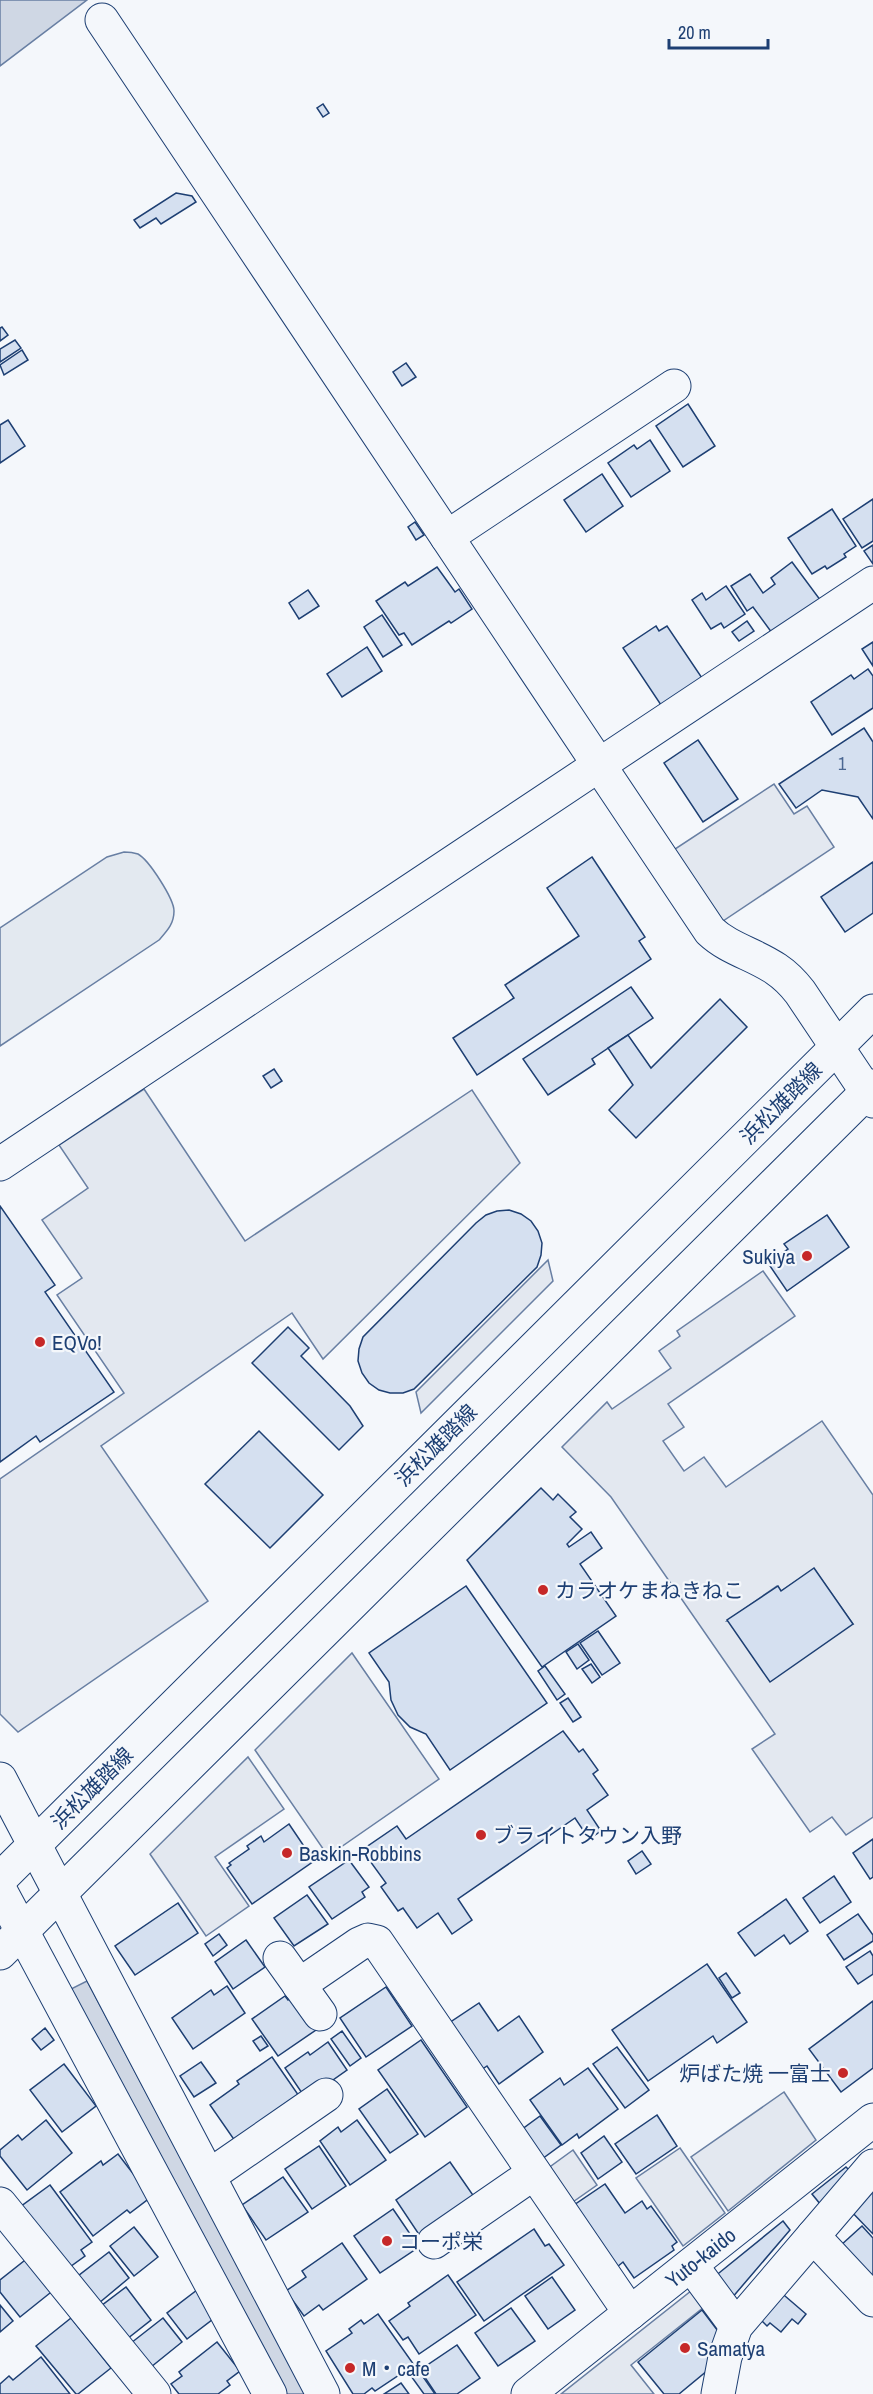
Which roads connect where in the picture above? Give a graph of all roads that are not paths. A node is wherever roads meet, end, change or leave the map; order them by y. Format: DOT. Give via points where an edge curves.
graph roads {
  1 [pos="102,20"];
  2 [pos="674,386"];
  3 [pos="447,537"];
  4 [pos="873,583"];
  5 [pos="599,765"];
  6 [pos="873,1011"];
  7 [pos="837,1047"];
  8 [pos="871,1093"];
  9 [pos="0,1164"];
  10 [pos="0,1779"];
  11 [pos="34,1845"];
  12 [pos="0,1879"];
  13 [pos="0,1890"];
  14 [pos="61,1893"];
  15 [pos="11,1942"];
  16 [pos="280,1958"];
  17 [pos="299,1984"];
  18 [pos="320,2014"];
  19 [pos="326,2095"];
  20 [pos="868,2135"];
  21 [pos="873,2166"];
  22 [pos="534,2173"];
  23 [pos="209,2176"];
  24 [pos="3,2213"];
  25 [pos="813,2236"];
  26 [pos="434,2242"];
  27 [pos="691,2265"];
  28 [pos="873,2300"];
  29 [pos="630,2313"];
  30 [pos="736,2325"];
  31 [pos="154,2394"];
  32 [pos="270,2394"];
  33 [pos="323,2394"];
  34 [pos="528,2394"];
  35 [pos="718,2394"];
  1 -- 3 [label="street"];
  2 -- 3 [label="street"];
  3 -- 5 [label="street"];
  4 -- 5 [label="street"];
  5 -- 7 [label="street" via="710,931 788,979"];
  5 -- 9 [label="street"];
  6 -- 7 [label="street, 浜松雄踏線"];
  7 -- 8 [label="street"];
  7 -- 11 [label="street, 浜松雄踏線"];
  8 -- 14 [label="street"];
  10 -- 11 [label="street"];
  11 -- 12 [label="street, 浜松雄踏線"];
  11 -- 14 [label="street"];
  13 -- 15 [label="street"];
  14 -- 15 [label="street"];
  14 -- 23 [label="street"];
  15 -- 32 [label="street"];
  16 -- 17 [label="street"];
  17 -- 18 [label="street"];
  17 -- 22 [label="street" via="359,1944 377,1942"];
  19 -- 23 [label="street"];
  20 -- 27 [label="street, Yuto-kaido"];
  21 -- 25 [label="street"];
  22 -- 26 [label="street"];
  22 -- 29 [label="street"];
  23 -- 33 [label="street"];
  24 -- 31 [label="street"];
  25 -- 28 [label="street"];
  25 -- 30 [label="street"];
  27 -- 29 [label="street, Yuto-kaido"];
  27 -- 30 [label="street"];
  29 -- 34 [label="street, Yuto-kaido"];
  30 -- 35 [label="street"];
}
